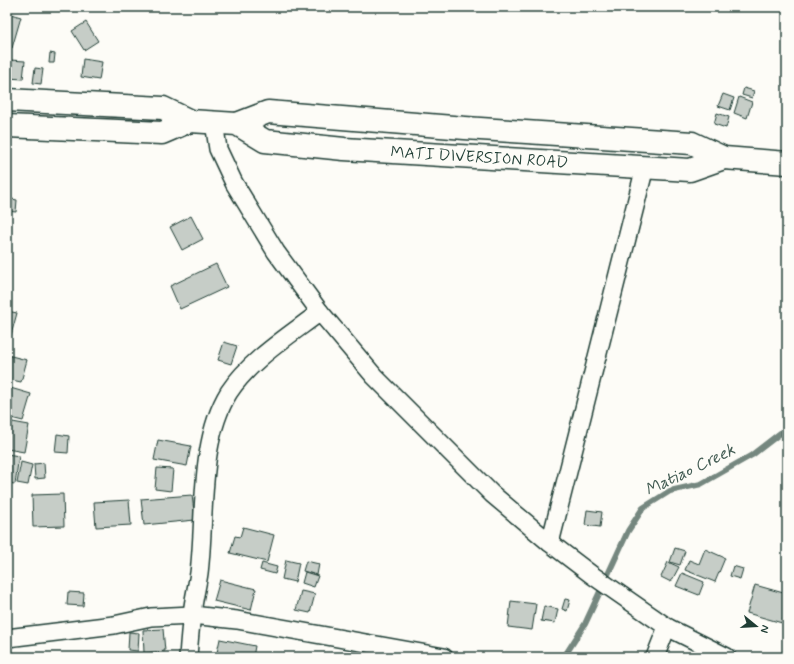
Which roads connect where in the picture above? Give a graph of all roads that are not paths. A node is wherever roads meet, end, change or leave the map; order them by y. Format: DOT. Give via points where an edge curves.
graph roads {
  1 [pos="7,100"];
  2 [pos="190,121"];
  3 [pos="214,122"];
  4 [pos="237,124"];
  5 [pos="7,126"];
  6 [pos="724,158"];
  7 [pos="787,163"];
  8 [pos="645,167"];
  9 [pos="320,312"];
  10 [pos="550,543"];
  11 [pos="192,615"];
  12 [pos="667,627"];
  13 [pos="7,638"];
  14 [pos="188,657"];
  15 [pos="444,657"];
  16 [pos="655,657"];
  17 [pos="727,657"];
  1 -- 2 [label="highway, MATI DIVERSION ROAD" via="163,108"];
  2 -- 3 [label="highway, MATI DIVERSION ROAD"];
  2 -- 5 [label="highway, MATI DIVERSION ROAD" via="162,133"];
  3 -- 4 [label="highway, MATI DIVERSION ROAD"];
  3 -- 9 [label="street" via="218,149 234,183 276,252"];
  4 -- 6 [label="highway, MATI DIVERSION ROAD" via="268,112 692,143"];
  4 -- 8 [label="highway, MATI DIVERSION ROAD" via="265,141 344,149"];
  6 -- 7 [label="highway, MATI DIVERSION ROAD"];
  6 -- 8 [label="highway, MATI DIVERSION ROAD" via="690,170"];
  8 -- 10 [label="street"];
  9 -- 10 [label="street" via="374,376 426,429 492,494"];
  9 -- 11 [label="street" via="244,374 229,392 217,416 210,440 199,573"];
  10 -- 12 [label="street"];
  11 -- 13 [label="street" via="151,617 114,625"];
  11 -- 14 [label="street"];
  11 -- 15 [label="street" via="237,620"];
  12 -- 16 [label="street"];
  12 -- 17 [label="street"];
}
